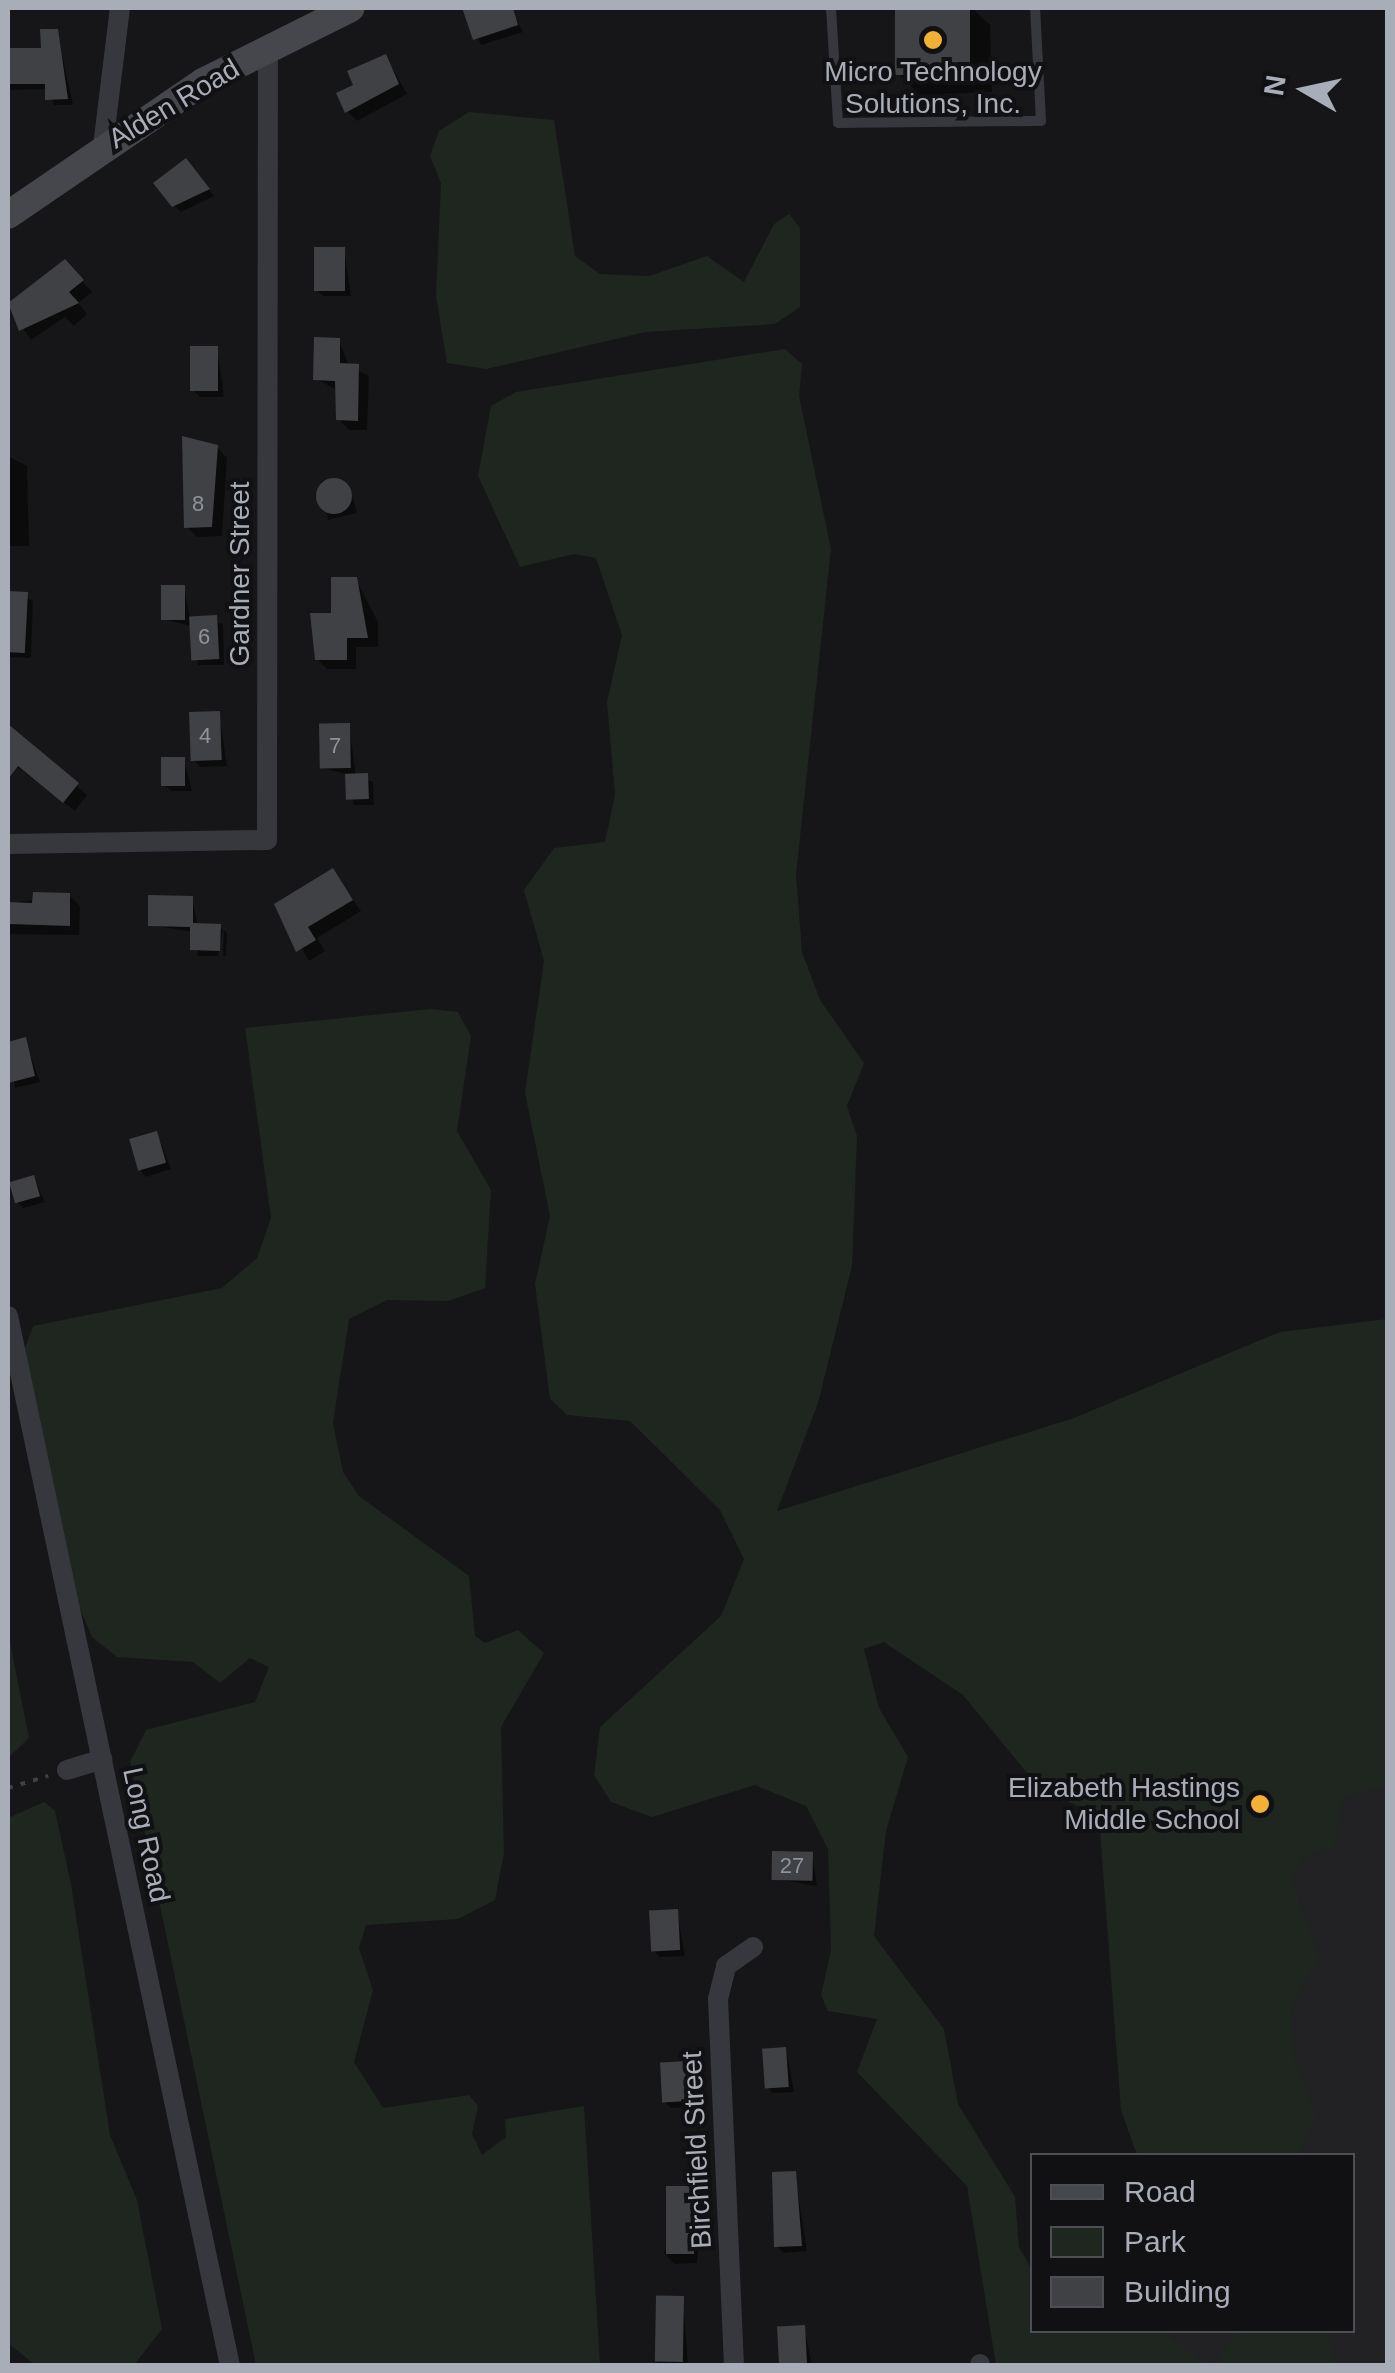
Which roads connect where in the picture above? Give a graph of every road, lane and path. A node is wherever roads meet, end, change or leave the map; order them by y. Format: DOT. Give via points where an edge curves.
graph roads {
  1 [pos="120,8"];
  2 [pos="351,8"];
  3 [pos="831,8"];
  4 [pos="1035,8"];
  5 [pos="268,49"];
  6 [pos="104,146"];
  7 [pos="8,215"];
  8 [pos="8,844"];
  9 [pos="8,1316"];
  10 [pos="102,1759"];
  11 [pos="67,1770"];
  12 [pos="8,1788"];
  13 [pos="752,1946"];
  14 [pos="230,2366"];
  15 [pos="734,2366"];
  1 -- 6 [label="street"];
  2 -- 5 [label="main road, Alden Road"];
  3 -- 4 [label="lane" via="838,122 1041,121"];
  5 -- 6 [label="main road, Alden Road"];
  5 -- 8 [label="street, Gardner Street" via="267,840"];
  6 -- 7 [label="main road, Alden Road"];
  9 -- 10 [label="street, Long Road"];
  10 -- 11 [label="street"];
  10 -- 14 [label="street, Long Road"];
  11 -- 12 [label="path"];
  13 -- 15 [label="street, Birchfield Street" via="726,1966 718,1999"];
}
